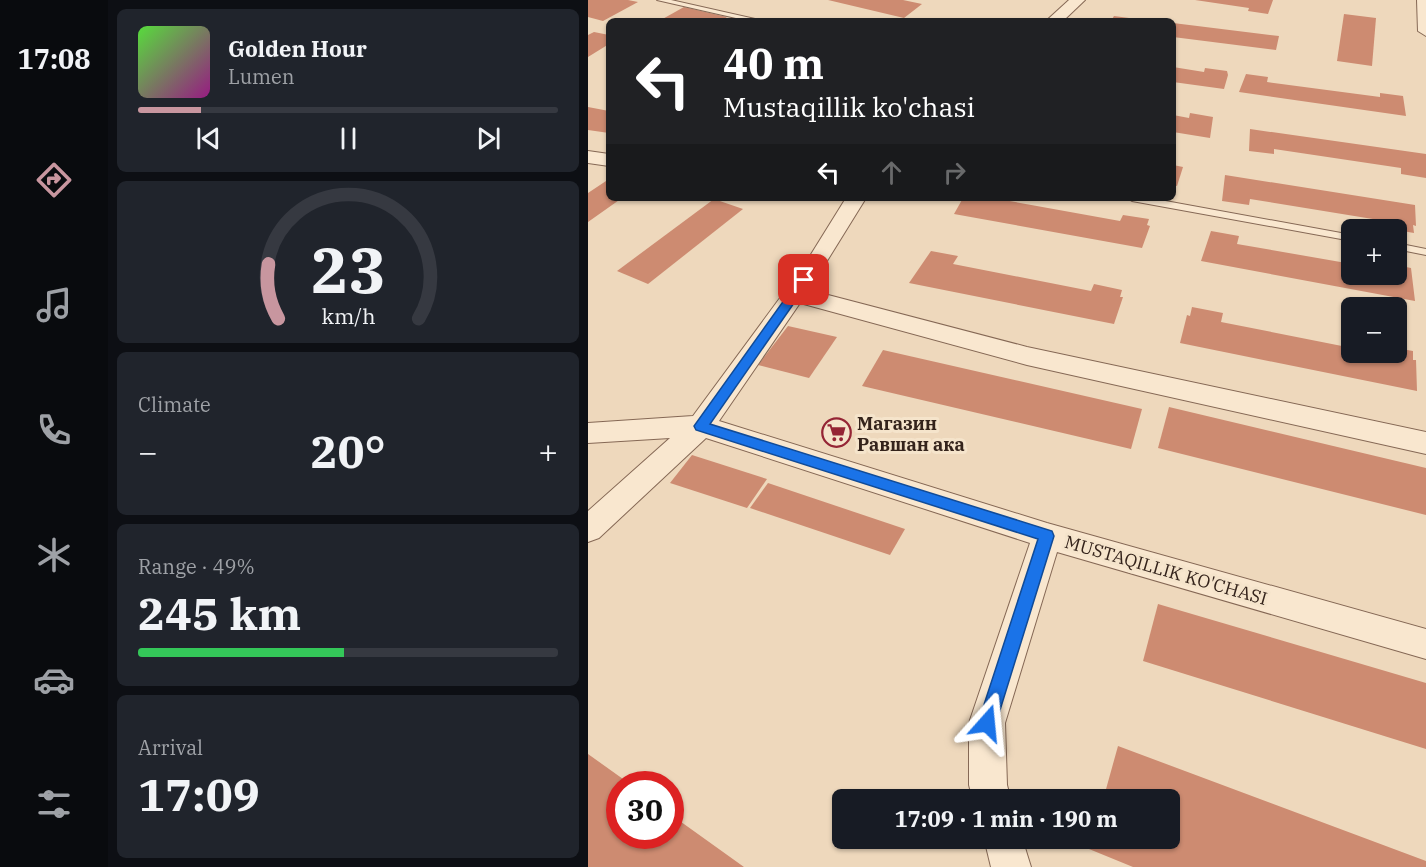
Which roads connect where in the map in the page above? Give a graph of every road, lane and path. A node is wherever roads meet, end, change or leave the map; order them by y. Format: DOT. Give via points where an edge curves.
graph roads {
  1 [pos="661,0"];
  2 [pos="1078,0"];
  3 [pos="1424,0"];
  4 [pos="746,18"];
  5 [pos="1057,18"];
  6 [pos="1426,32"];
  7 [pos="588,157"];
  8 [pos="606,160"];
  9 [pos="844,201"];
  10 [pos="1148,201"];
  11 [pos="1341,236"];
  12 [pos="1407,248"];
  13 [pos="1426,252"];
  14 [pos="794,294"];
  15 [pos="701,426"];
  16 [pos="588,434"];
  17 [pos="1426,443"];
  18 [pos="588,529"];
  19 [pos="1047,536"];
  20 [pos="1426,644"];
  21 [pos="989,789"];
  22 [pos="1006,849"];
  23 [pos="1011,867"];
  1 -- 4 [label="lane"];
  2 -- 5 [label="street"];
  3 -- 6 [label="street"];
  7 -- 8 [label="street"];
  9 -- 14 [label="street"];
  10 -- 11 [label="lane"];
  12 -- 13 [label="lane"];
  14 -- 15 [label="street"];
  14 -- 17 [label="street" via="1027,356"];
  15 -- 16 [label="street"];
  15 -- 18 [label="street"];
  15 -- 19 [label="street, MUSTAQILLIK KO'CHASI"];
  19 -- 20 [label="street, MUSTAQILLIK KO'CHASI"];
  19 -- 21 [label="street" via="987,723"];
  22 -- 23 [label="street"];
}
